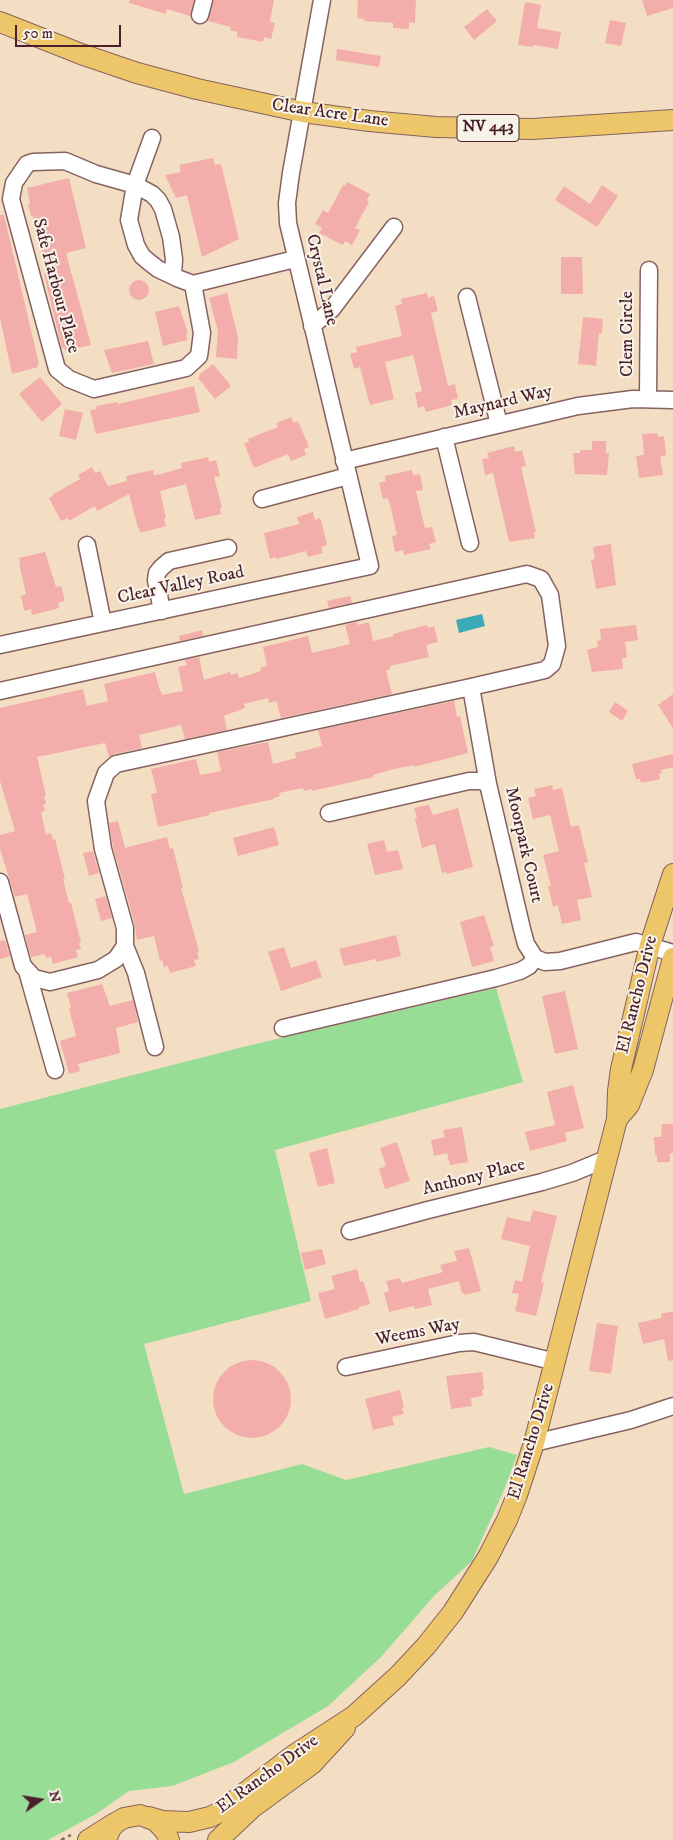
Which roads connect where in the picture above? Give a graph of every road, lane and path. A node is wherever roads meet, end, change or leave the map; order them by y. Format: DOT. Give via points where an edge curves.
graph roads {
  1 [pos="322,0"];
  2 [pos="0,22"];
  3 [pos="303,112"];
  4 [pos="673,120"];
  5 [pos="152,138"];
  6 [pos="135,185"];
  7 [pos="394,227"];
  8 [pos="295,259"];
  9 [pos="649,270"];
  10 [pos="173,275"];
  11 [pos="193,284"];
  12 [pos="467,297"];
  13 [pos="312,326"];
  14 [pos="648,398"];
  15 [pos="673,400"];
  16 [pos="499,424"];
  17 [pos="444,437"];
  18 [pos="346,468"];
  19 [pos="262,499"];
  20 [pos="470,543"];
  21 [pos="87,545"];
  22 [pos="228,548"];
  23 [pos="370,566"];
  24 [pos="162,611"];
  25 [pos="103,623"];
  26 [pos="0,645"];
  27 [pos="472,687"];
  28 [pos="0,691"];
  29 [pos="488,784"];
  30 [pos="329,813"];
  31 [pos="673,874"];
  32 [pos="0,882"];
  33 [pos="650,945"];
  34 [pos="125,946"];
  35 [pos="673,953"];
  36 [pos="535,958"];
  37 [pos="673,958"];
  38 [pos="27,971"];
  39 [pos="283,1028"];
  40 [pos="156,1047"];
  41 [pos="55,1070"];
  42 [pos="617,1119"];
  43 [pos="606,1159"];
  44 [pos="350,1231"];
  45 [pos="556,1362"];
  46 [pos="346,1367"];
  47 [pos="673,1406"];
  48 [pos="534,1443"];
  49 [pos="354,1716"];
  50 [pos="149,1817"];
  51 [pos="117,1822"];
  52 [pos="88,1840"];
  53 [pos="106,1840"];
  54 [pos="169,1840"];
  55 [pos="218,1840"];
  1 -- 3 [label="street, Crystal Lane"];
  2 -- 3 [label="main road, Clear Acre Lane / NV 443" via="137,72 196,89"];
  3 -- 4 [label="main road, Clear Acre Lane / NV 443" via="436,127 532,129"];
  3 -- 8 [label="street, Crystal Lane" via="287,203"];
  5 -- 6 [label="street"];
  6 -- 10 [label="street, Safe Harbour Place" via="152,194 163,209 172,237"];
  6 -- 10 [label="street" via="129,220 136,245 149,262"];
  6 -- 11 [label="street, Safe Harbour Place" via="65,161 27,164 14,183 11,199 57,369 69,379 94,388 186,368 199,356 202,334"];
  7 -- 13 [label="street" via="332,309"];
  8 -- 11 [label="street"];
  8 -- 13 [label="street, Crystal Lane"];
  9 -- 14 [label="street, Clem Circle"];
  10 -- 11 [label="street"];
  12 -- 16 [label="street"];
  13 -- 18 [label="street, Crystal Lane"];
  14 -- 15 [label="street, Maynard Way"];
  14 -- 16 [label="street, Maynard Way" via="587,404"];
  16 -- 17 [label="street, Maynard Way"];
  17 -- 18 [label="street, Maynard Way"];
  17 -- 20 [label="street"];
  18 -- 19 [label="street, Maynard Way"];
  18 -- 23 [label="street, Crystal Lane"];
  21 -- 25 [label="street"];
  22 -- 24 [label="street" via="169,561 161,568 156,580"];
  23 -- 24 [label="street, Clear Valley Road"];
  24 -- 25 [label="street, Clear Valley Road"];
  25 -- 26 [label="street, Clear Valley Road"];
  27 -- 28 [label="street" via="545,670 552,664 557,646 550,596 541,579 527,574"];
  27 -- 29 [label="street"];
  27 -- 34 [label="street" via="116,764 106,773 96,801 103,849 125,928"];
  29 -- 30 [label="street, Moorpark Court" via="469,781"];
  29 -- 36 [label="street, Moorpark Court" via="526,944"];
  31 -- 33 [label="main road, El Rancho Drive"];
  32 -- 38 [label="street"];
  33 -- 35 [label="street"];
  33 -- 36 [label="street" via="636,942 560,961 545,962"];
  33 -- 42 [label="main road, El Rancho Drive" via="621,1069"];
  34 -- 38 [label="street" via="116,960 98,970 50,982 34,978"];
  34 -- 40 [label="street" via="136,973"];
  36 -- 39 [label="street" via="520,972"];
  37 -- 42 [label="main road, El Rancho Drive" via="643,1070 629,1106"];
  38 -- 41 [label="street"];
  42 -- 43 [label="main road, El Rancho Drive"];
  43 -- 44 [label="street, Anthony Place" via="542,1182"];
  43 -- 45 [label="main road, El Rancho Drive"];
  45 -- 46 [label="street, Weems Way" via="474,1342"];
  45 -- 48 [label="main road, El Rancho Drive"];
  47 -- 48 [label="street" via="631,1420"];
  48 -- 49 [label="main road, El Rancho Drive" via="507,1520 453,1612 413,1661"];
  49 -- 50 [label="main road, El Rancho Drive" via="294,1755 210,1817 184,1822"];
  49 -- 55 [label="main road, El Rancho Drive" via="312,1764 252,1808"];
  50 -- 51 [label="main road, El Rancho Drive" via="132,1815"];
  50 -- 54 [label="main road" via="162,1826"];
  51 -- 52 [label="main road, El Rancho Drive"];
  51 -- 53 [label="main road"];
}
